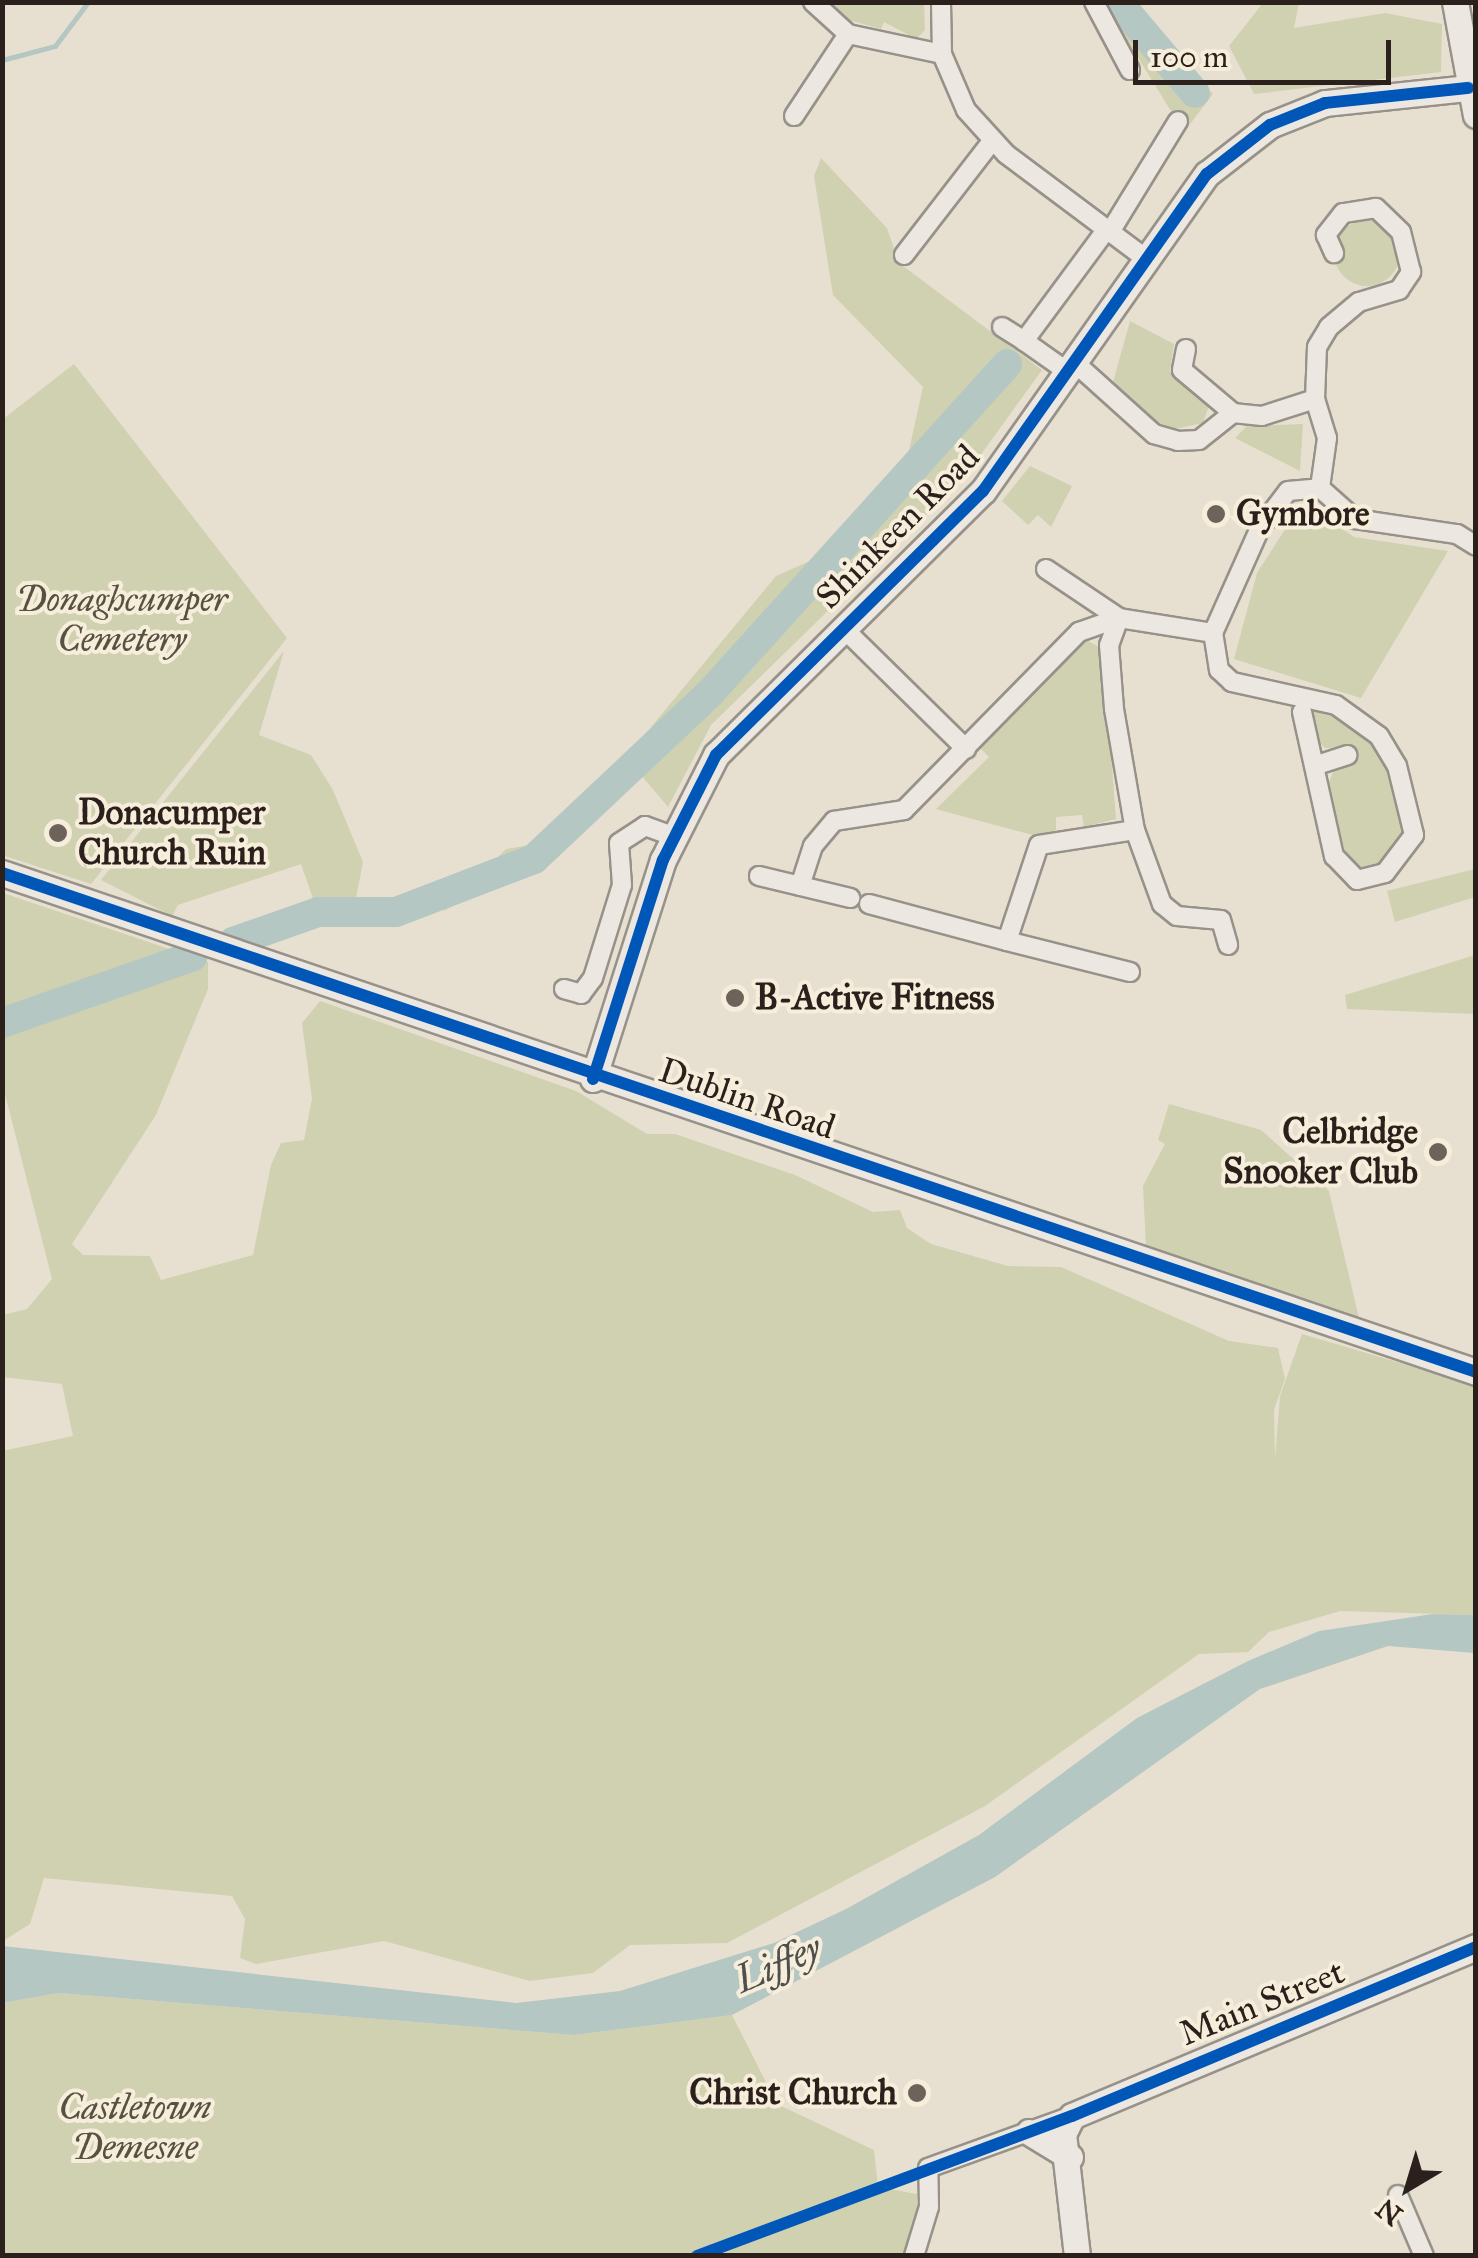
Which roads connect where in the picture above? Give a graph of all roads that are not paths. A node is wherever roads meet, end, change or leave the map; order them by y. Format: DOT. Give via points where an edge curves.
graph roads {
  1 [pos="813,2"];
  2 [pos="941,2"];
  3 [pos="1094,2"];
  4 [pos="1455,2"];
  5 [pos="848,34"];
  6 [pos="942,54"];
  7 [pos="1130,70"];
  8 [pos="1468,88"];
  9 [pos="1476,115"];
  10 [pos="794,116"];
  11 [pos="1178,121"];
  12 [pos="993,140"];
  13 [pos="1307,230"];
  14 [pos="1108,231"];
  15 [pos="1326,235"];
  16 [pos="1334,253"];
  17 [pos="904,255"];
  18 [pos="1145,258"];
  19 [pos="1002,327"];
  20 [pos="1024,341"];
  21 [pos="1186,349"];
  22 [pos="1071,367"];
  23 [pos="1315,399"];
  24 [pos="1233,414"];
  25 [pos="1320,488"];
  26 [pos="1476,546"];
  27 [pos="1046,568"];
  28 [pos="1119,618"];
  29 [pos="842,627"];
  30 [pos="1213,633"];
  31 [pos="1302,712"];
  32 [pos="966,749"];
  33 [pos="1347,755"];
  34 [pos="1317,765"];
  35 [pos="1135,830"];
  36 [pos="673,836"];
  37 [pos="2,873"];
  38 [pos="760,876"];
  39 [pos="800,886"];
  40 [pos="850,898"];
  41 [pos="869,904"];
  42 [pos="1007,940"];
  43 [pos="1228,945"];
  44 [pos="1130,972"];
  45 [pos="564,989"];
  46 [pos="593,1079"];
  47 [pos="1476,1372"];
  48 [pos="1476,1947"];
  49 [pos="1072,2116"];
  50 [pos="1028,2132"];
  51 [pos="1071,2158"];
  52 [pos="1398,2195"];
  53 [pos="914,2256"];
  54 [pos="1077,2256"];
  55 [pos="1424,2256"];
  1 -- 5 [label="street"];
  2 -- 6 [label="street"];
  3 -- 7 [label="street"];
  4 -- 8 [label="main road"];
  5 -- 6 [label="street"];
  5 -- 10 [label="street"];
  6 -- 12 [label="street" via="966,110"];
  8 -- 9 [label="main road"];
  8 -- 18 [label="main road, Shinkeen Road" via="1325,103 1270,125 1208,174"];
  11 -- 14 [label="street"];
  12 -- 14 [label="street"];
  12 -- 17 [label="street"];
  13 -- 15 [label="street"];
  14 -- 18 [label="street"];
  14 -- 20 [label="street"];
  15 -- 16 [label="street"];
  15 -- 23 [label="street" via="1344,214 1376,208 1401,232 1411,272 1399,290 1359,302 1329,327 1317,347"];
  18 -- 22 [label="main road, Shinkeen Road"];
  19 -- 20 [label="street"];
  20 -- 22 [label="street"];
  21 -- 24 [label="street" via="1182,370"];
  22 -- 24 [label="street" via="1154,434 1178,442 1199,440"];
  22 -- 29 [label="main road, Shinkeen Road" via="983,491"];
  23 -- 24 [label="street" via="1262,416"];
  23 -- 25 [label="street" via="1327,438"];
  25 -- 26 [label="street" via="1356,519 1457,534"];
  25 -- 30 [label="street" via="1282,498"];
  27 -- 28 [label="street"];
  28 -- 30 [label="street"];
  28 -- 32 [label="street" via="1079,632"];
  28 -- 35 [label="street" via="1110,646 1114,708"];
  29 -- 32 [label="street"];
  29 -- 36 [label="main road, Shinkeen Road" via="739,725"];
  30 -- 34 [label="street" via="1219,670 1232,682 1336,706 1379,736 1410,804 1414,835 1404,860 1357,880 1343,872"];
  31 -- 34 [label="street"];
  32 -- 39 [label="street" via="904,810 834,822 813,846"];
  33 -- 34 [label="street"];
  35 -- 42 [label="street" via="1039,844"];
  35 -- 43 [label="street" via="1162,904 1177,916 1220,920"];
  36 -- 45 [label="street" via="645,826 619,843 622,885 593,978 581,994"];
  36 -- 46 [label="main road, Shinkeen Road"];
  37 -- 46 [label="main road, Dublin Road"];
  38 -- 39 [label="street"];
  39 -- 40 [label="street"];
  41 -- 42 [label="street"];
  42 -- 44 [label="street"];
  46 -- 47 [label="main road, Dublin Road"];
  48 -- 49 [label="main road, Main Street"];
  49 -- 50 [label="street"];
  49 -- 51 [label="main road" via="1063,2134"];
  50 -- 51 [label="main road"];
  50 -- 53 [label="street" via="928,2168 929,2207"];
  51 -- 54 [label="main road"];
  52 -- 55 [label="street"];
}
